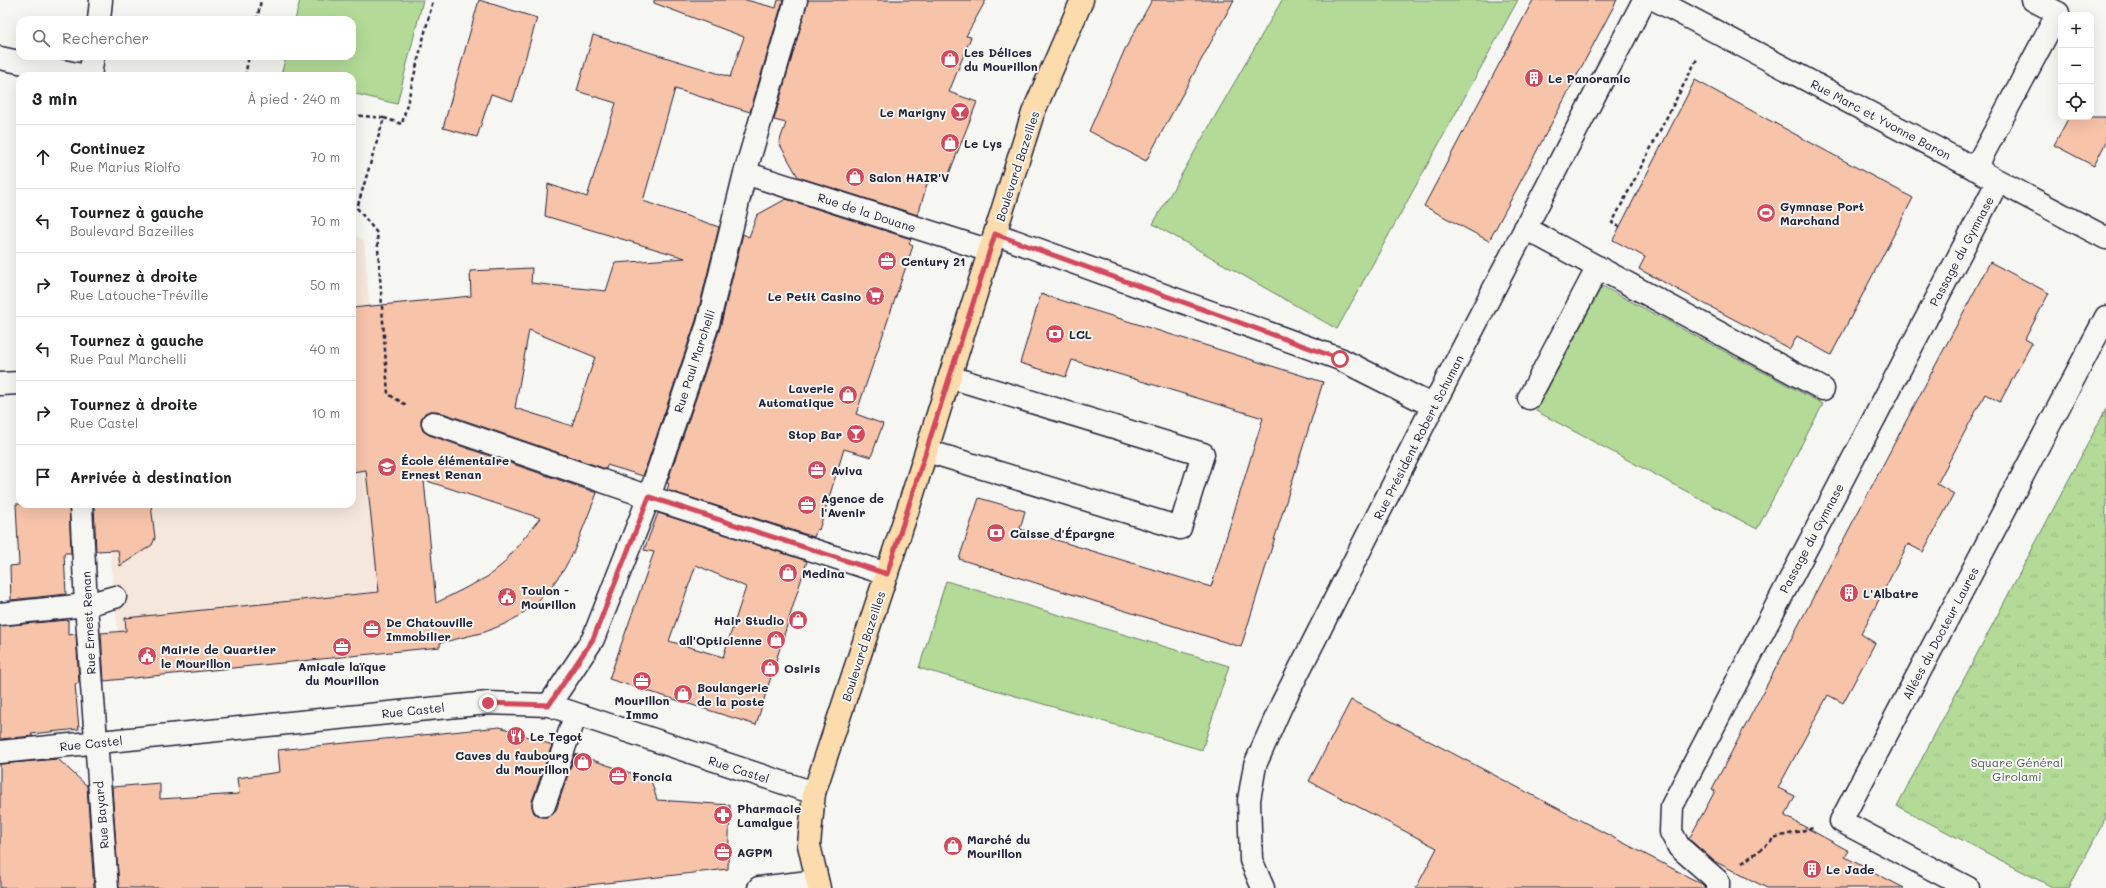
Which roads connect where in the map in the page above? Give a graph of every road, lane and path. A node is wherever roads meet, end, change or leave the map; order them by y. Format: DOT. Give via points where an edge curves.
graph roads {
  1 [pos="102,0"];
  2 [pos="262,0"];
  3 [pos="433,0"];
  4 [pos="1082,0"];
  5 [pos="1644,0"];
  6 [pos="1656,0"];
  7 [pos="2033,0"];
  8 [pos="793,1"];
  9 [pos="99,16"];
  10 [pos="258,16"];
  11 [pos="1712,30"];
  12 [pos="0,58"];
  13 [pos="92,60"];
  14 [pos="248,60"];
  15 [pos="67,72"];
  16 [pos="91,72"];
  17 [pos="246,72"];
  18 [pos="356,115"];
  19 [pos="384,118"];
  20 [pos="1975,169"];
  21 [pos="745,173"];
  22 [pos="1998,181"];
  23 [pos="1620,227"];
  24 [pos="1525,228"];
  25 [pos="2106,238"];
  26 [pos="992,242"];
  27 [pos="1598,267"];
  28 [pos="2106,317"];
  29 [pos="950,377"];
  30 [pos="16,383"];
  31 [pos="0,384"];
  32 [pos="1823,389"];
  33 [pos="388,394"];
  34 [pos="1529,398"];
  35 [pos="1433,406"];
  36 [pos="433,423"];
  37 [pos="927,451"];
  38 [pos="649,497"];
  39 [pos="82,508"];
  40 [pos="887,574"];
  41 [pos="115,597"];
  42 [pos="86,605"];
  43 [pos="0,614"];
  44 [pos="549,705"];
  45 [pos="576,714"];
  46 [pos="95,743"];
  47 [pos="0,752"];
  48 [pos="814,793"];
  49 [pos="544,805"];
  50 [pos="1841,821"];
  51 [pos="1718,884"];
  52 [pos="818,885"];
  53 [pos="107,888"];
  54 [pos="759,888"];
  55 [pos="1263,888"];
  56 [pos="1968,888"];
  1 -- 9 [label="street"];
  2 -- 10 [label="path"];
  3 -- 19 [label="path" via="402,124"];
  4 -- 26 [label="main road, Boulevard Bazeilles" via="1033,114"];
  5 -- 24 [label="street, Rue Président Robert Schuman"];
  6 -- 11 [label="street, Rue Marc et Yvonne Baron"];
  7 -- 20 [label="street" via="2058,14"];
  8 -- 21 [label="street, Rue Paul Marchelli"];
  11 -- 20 [label="street, Rue Marc et Yvonne Baron"];
  11 -- 23 [label="path" via="1612,223"];
  12 -- 15 [label="street"];
  13 -- 16 [label="street"];
  14 -- 17 [label="path"];
  18 -- 19 [label="path"];
  19 -- 33 [label="path" via="357,208 377,233"];
  20 -- 22 [label="street, Rue Marc et Yvonne Baron"];
  21 -- 26 [label="street, Rue de la Douane"];
  21 -- 38 [label="street, Rue Paul Marchelli" via="708,324"];
  22 -- 25 [label="street, Rue Marc et Yvonne Baron"];
  22 -- 51 [label="street, Passage du Gymnase" via="1672,806 1671,832 1679,847"];
  24 -- 27 [label="street"];
  24 -- 35 [label="street, Rue Président Robert Schuman"];
  26 -- 29 [label="main road, Boulevard Bazeilles"];
  26 -- 35 [label="street, Rue de la Douane" via="1340,359"];
  27 -- 32 [label="street"];
  27 -- 34 [label="street"];
  28 -- 50 [label="street, Allées du Docteur Laures"];
  29 -- 37 [label="main road, Boulevard Bazeilles"];
  29 -- 37 [label="street" via="1203,454 1183,521 1180,528"];
  30 -- 31 [label="street"];
  35 -- 55 [label="street, Rue Président Robert Schuman" via="1282,704 1255,766 1250,800 1251,860"];
  36 -- 38 [label="street"];
  37 -- 40 [label="main road, Boulevard Bazeilles"];
  38 -- 40 [label="street"];
  38 -- 44 [label="street, Rue Paul Marchelli" via="593,639"];
  39 -- 42 [label="street, Rue Ernest Renan"];
  40 -- 48 [label="main road, Boulevard Bazeilles"];
  41 -- 42 [label="street"];
  42 -- 43 [label="street"];
  42 -- 46 [label="street, Rue Ernest Renan"];
  44 -- 45 [label="street, Rue Castel"];
  44 -- 46 [label="street, Rue Castel" via="488,703"];
  45 -- 48 [label="street, Rue Castel"];
  45 -- 49 [label="street"];
  46 -- 47 [label="street, Rue Castel"];
  46 -- 53 [label="street, Rue Bayard"];
  48 -- 52 [label="main road, Boulevard Bazeilles" via="809,845"];
  50 -- 51 [label="path" via="1773,838"];
  50 -- 56 [label="street"];
  52 -- 54 [label="street"];
}
